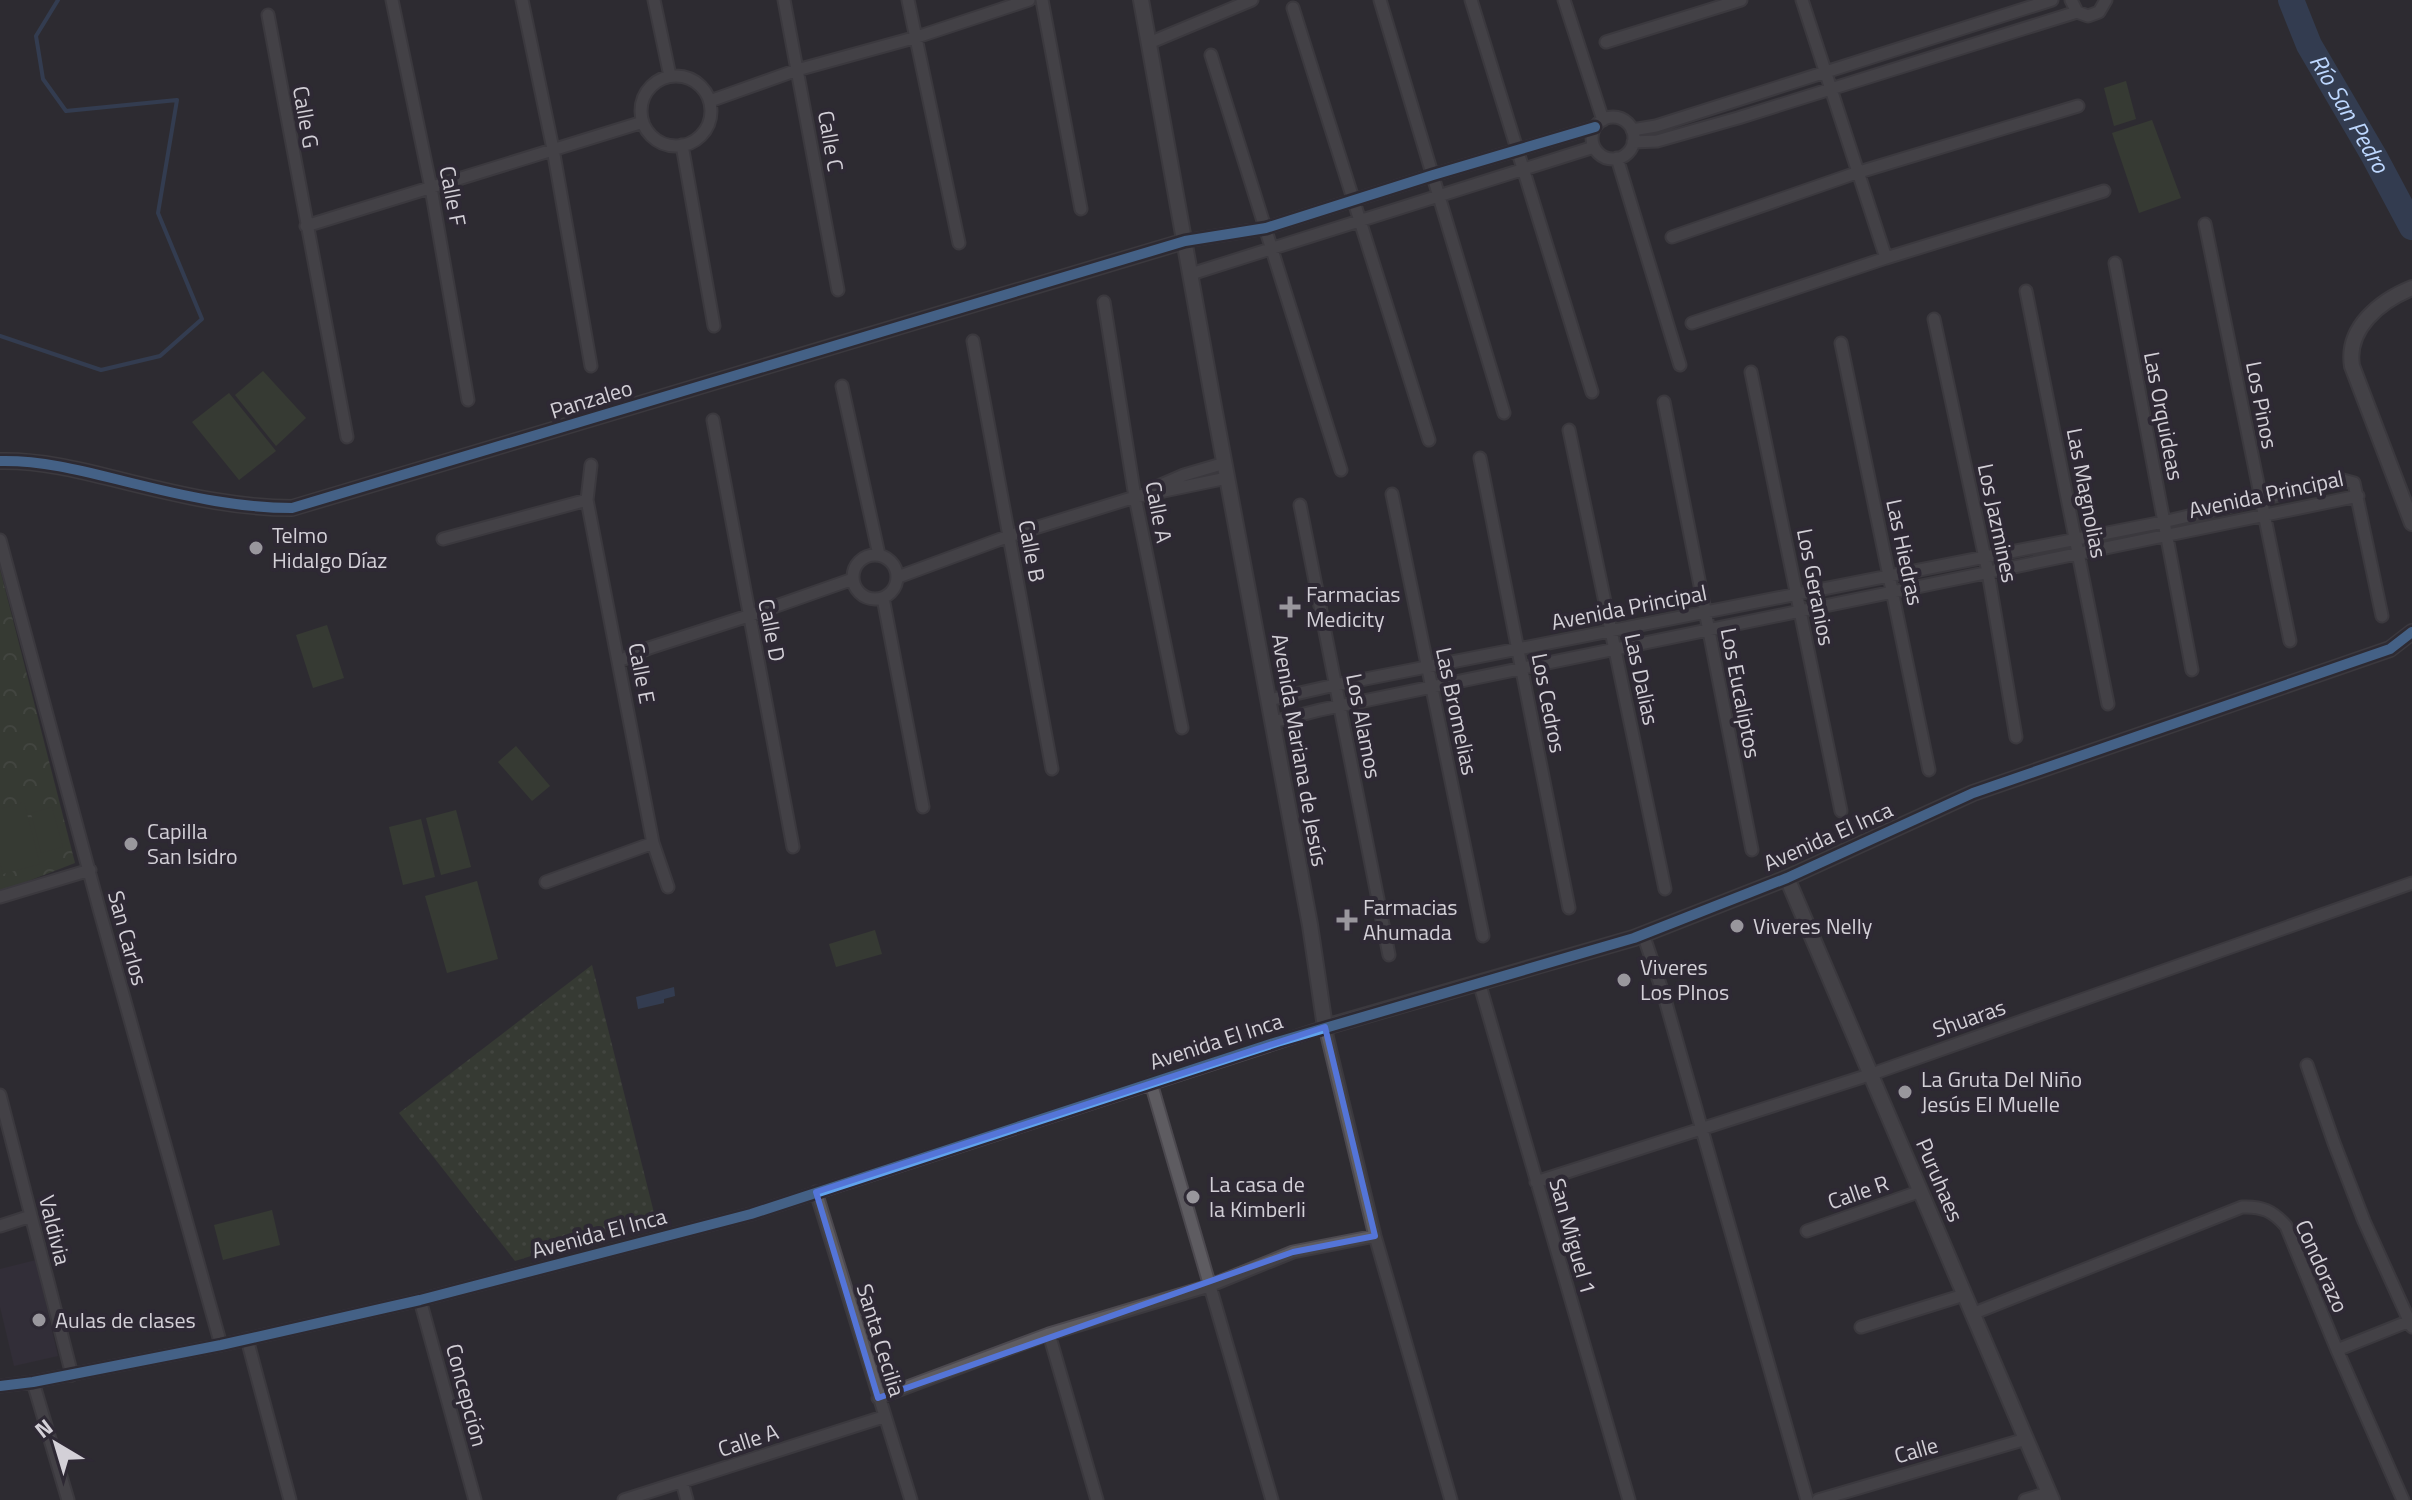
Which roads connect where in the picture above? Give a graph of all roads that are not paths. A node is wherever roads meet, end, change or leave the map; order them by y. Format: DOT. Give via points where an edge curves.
graph roads {
  1 [pos="392,0"];
  2 [pos="522,0"];
  3 [pos="654,0"];
  4 [pos="784,0"];
  5 [pos="908,0"];
  6 [pos="1029,0"];
  7 [pos="1042,0"];
  8 [pos="1141,0"];
  9 [pos="1252,0"];
  10 [pos="1380,0"];
  11 [pos="1471,0"];
  12 [pos="1564,0"];
  13 [pos="1741,0"];
  14 [pos="1802,0"];
  15 [pos="2052,0"];
  16 [pos="2071,0"];
  17 [pos="2106,0"];
  18 [pos="1293,8"];
  19 [pos="2077,12"];
  20 [pos="268,15"];
  21 [pos="1935,36"];
  22 [pos="917,37"];
  23 [pos="1606,42"];
  24 [pos="1149,43"];
  25 [pos="1941,53"];
  26 [pos="1211,55"];
  27 [pos="797,70"];
  28 [pos="1826,71"];
  29 [pos="670,76"];
  30 [pos="1832,89"];
  31 [pos="710,101"];
  32 [pos="1734,101"];
  33 [pos="2078,106"];
  34 [pos="1738,118"];
  35 [pos="643,122"];
  36 [pos="1599,123"];
  37 [pos="1632,136"];
  38 [pos="682,145"];
  39 [pos="1594,147"];
  40 [pos="553,149"];
  41 [pos="1517,150"];
  42 [pos="1617,158"];
  43 [pos="1524,169"];
  44 [pos="1856,173"];
  45 [pos="1433,175"];
  46 [pos="431,188"];
  47 [pos="2104,191"];
  48 [pos="1439,196"];
  49 [pos="1353,202"];
  50 [pos="1081,209"];
  51 [pos="1360,220"];
  52 [pos="2205,224"];
  53 [pos="306,226"];
  54 [pos="1266,228"];
  55 [pos="1672,237"];
  56 [pos="1185,241"];
  57 [pos="959,243"];
  58 [pos="1273,249"];
  59 [pos="1886,258"];
  60 [pos="2115,263"];
  61 [pos="1191,274"];
  62 [pos="2412,288"];
  63 [pos="838,290"];
  64 [pos="2026,291"];
  65 [pos="1104,302"];
  66 [pos="1934,319"];
  67 [pos="1692,323"];
  68 [pos="714,326"];
  69 [pos="973,341"];
  70 [pos="1841,343"];
  71 [pos="1680,365"];
  72 [pos="591,366"];
  73 [pos="1751,372"];
  74 [pos="842,386"];
  75 [pos="1592,392"];
  76 [pos="468,400"];
  77 [pos="1664,402"];
  78 [pos="1504,413"];
  79 [pos="713,420"];
  80 [pos="1569,430"];
  81 [pos="347,437"];
  82 [pos="1429,440"];
  83 [pos="1480,458"];
  84 [pos="0,461"];
  85 [pos="1225,463"];
  86 [pos="591,465"];
  87 [pos="1341,470"];
  88 [pos="1227,478"];
  89 [pos="1392,494"];
  90 [pos="2358,496"];
  91 [pos="1135,497"];
  92 [pos="587,500"];
  93 [pos="2260,500"];
  94 [pos="1300,505"];
  95 [pos="2264,515"];
  96 [pos="2163,522"];
  97 [pos="2412,523"];
  98 [pos="2166,535"];
  99 [pos="1009,536"];
  100 [pos="443,539"];
  101 [pos="2076,539"];
  102 [pos="0,540"];
  103 [pos="2079,553"];
  104 [pos="879,555"];
  105 [pos="1985,557"];
  106 [pos="1988,572"];
  107 [pos="1889,576"];
  108 [pos="898,577"];
  109 [pos="853,579"];
  110 [pos="1892,592"];
  111 [pos="1797,594"];
  112 [pos="883,598"];
  113 [pos="1800,611"];
  114 [pos="1704,612"];
  115 [pos="748,616"];
  116 [pos="2382,616"];
  117 [pos="1707,630"];
  118 [pos="1611,631"];
  119 [pos="2412,632"];
  120 [pos="2290,641"];
  121 [pos="1518,649"];
  122 [pos="1615,649"];
  123 [pos="619,661"];
  124 [pos="1427,667"];
  125 [pos="1521,668"];
  126 [pos="2192,670"];
  127 [pos="1335,685"];
  128 [pos="1432,687"];
  129 [pos="1269,700"];
  130 [pos="2108,704"];
  131 [pos="1339,706"];
  132 [pos="1273,722"];
  133 [pos="1182,728"];
  134 [pos="2016,737"];
  135 [pos="1052,769"];
  136 [pos="1929,770"];
  137 [pos="923,807"];
  138 [pos="1841,811"];
  139 [pos="653,843"];
  140 [pos="793,847"];
  141 [pos="1752,850"];
  142 [pos="90,870"];
  143 [pos="1787,878"];
  144 [pos="546,882"];
  145 [pos="2412,883"];
  146 [pos="668,887"];
  147 [pos="1665,889"];
  148 [pos="0,897"];
  149 [pos="1569,908"];
  150 [pos="1643,934"];
  151 [pos="1483,936"];
  152 [pos="1389,955"];
  153 [pos="1479,982"];
  154 [pos="1325,1027"];
  155 [pos="2307,1065"];
  156 [pos="1872,1074"];
  157 [pos="1151,1083"];
  158 [pos="0,1095"];
  159 [pos="1701,1130"];
  160 [pos="1536,1182"];
  161 [pos="1921,1191"];
  162 [pos="816,1192"];
  163 [pos="31,1216"];
  164 [pos="0,1226"];
  165 [pos="1807,1231"];
  166 [pos="1375,1236"];
  167 [pos="1209,1286"];
  168 [pos="1964,1295"];
  169 [pos="420,1300"];
  170 [pos="1972,1314"];
  171 [pos="2411,1322"];
  172 [pos="1861,1327"];
  173 [pos="1049,1334"];
  174 [pos="247,1339"];
  175 [pos="221,1345"];
  176 [pos="2337,1350"];
  177 [pos="72,1375"];
  178 [pos="33,1382"];
  179 [pos="0,1386"];
  180 [pos="878,1398"];
  181 [pos="883,1417"];
  182 [pos="2026,1439"];
  183 [pos="682,1482"];
  184 [pos="2050,1497"];
  185 [pos="68,1500"];
  186 [pos="290,1500"];
  187 [pos="475,1500"];
  188 [pos="624,1500"];
  189 [pos="687,1500"];
  190 [pos="911,1500"];
  191 [pos="1097,1500"];
  192 [pos="1272,1500"];
  193 [pos="1451,1500"];
  194 [pos="1629,1500"];
  195 [pos="1807,1500"];
  196 [pos="1818,1500"];
  197 [pos="2025,1500"];
  198 [pos="2403,1500"];
  1 -- 46 [label="street, Calle F"];
  2 -- 40 [label="street"];
  3 -- 29 [label="street"];
  4 -- 27 [label="street, Calle C"];
  5 -- 22 [label="street"];
  6 -- 22 [label="street"];
  7 -- 50 [label="street"];
  8 -- 24 [label="street, Avenida Mariana de Jesús"];
  9 -- 24 [label="street"];
  10 -- 45 [label="street"];
  11 -- 41 [label="street"];
  12 -- 36 [label="street"];
  13 -- 23 [label="street"];
  14 -- 28 [label="street"];
  15 -- 21 [label="street"];
  16 -- 19 [label="street"];
  17 -- 19 [label="street" via="2094,15"];
  18 -- 49 [label="street"];
  19 -- 25 [label="street"];
  20 -- 53 [label="street, Calle G"];
  21 -- 25 [label="street"];
  21 -- 28 [label="street"];
  22 -- 27 [label="street"];
  22 -- 57 [label="street"];
  24 -- 56 [label="street, Avenida Mariana de Jesús"];
  25 -- 30 [label="street"];
  26 -- 54 [label="street"];
  27 -- 31 [label="street"];
  27 -- 63 [label="street, Calle C"];
  28 -- 30 [label="street"];
  28 -- 32 [label="street"];
  29 -- 31 [label="street" via="690,78"];
  29 -- 35 [label="street" via="645,96"];
  30 -- 34 [label="street"];
  30 -- 44 [label="street"];
  31 -- 38 [label="street" via="705,129"];
  32 -- 34 [label="street"];
  32 -- 37 [label="street"];
  33 -- 44 [label="street"];
  34 -- 37 [label="street" via="1657,141"];
  35 -- 38 [label="street" via="656,140"];
  35 -- 40 [label="street"];
  36 -- 37 [label="street" via="1620,118"];
  36 -- 39 [label="street"];
  36 -- 41 [label="street"];
  37 -- 42 [label="street" via="1628,152"];
  38 -- 68 [label="street"];
  39 -- 42 [label="street" via="1604,157"];
  39 -- 43 [label="street"];
  40 -- 46 [label="street"];
  40 -- 72 [label="street"];
  41 -- 43 [label="street"];
  41 -- 45 [label="street"];
  42 -- 71 [label="street"];
  43 -- 48 [label="street"];
  43 -- 75 [label="street"];
  44 -- 55 [label="street"];
  44 -- 59 [label="street"];
  45 -- 48 [label="street"];
  45 -- 49 [label="street"];
  46 -- 53 [label="street"];
  46 -- 76 [label="street, Calle F"];
  47 -- 59 [label="street"];
  48 -- 51 [label="street"];
  48 -- 78 [label="street"];
  49 -- 51 [label="street"];
  49 -- 54 [label="street"];
  51 -- 58 [label="street"];
  51 -- 82 [label="street"];
  52 -- 93 [label="street, Los Pinos"];
  53 -- 81 [label="street, Calle G"];
  54 -- 56 [label="street"];
  54 -- 58 [label="street"];
  56 -- 61 [label="street, Avenida Mariana de Jesús"];
  56 -- 84 [label="street, Panzaleo" via="292,508 258,508 79,469"];
  58 -- 61 [label="street"];
  58 -- 87 [label="street"];
  59 -- 67 [label="street"];
  60 -- 96 [label="street, Las Orquideas"];
  61 -- 85 [label="street, Avenida Mariana de Jesús"];
  62 -- 97 [label="street" via="2379,305 2351,346 2352,366"];
  64 -- 101 [label="street, Las Magnolias"];
  65 -- 91 [label="street, Calle A"];
  66 -- 105 [label="street, Los Jazmines"];
  69 -- 99 [label="street, Calle B"];
  70 -- 107 [label="street, Las Hiedras"];
  73 -- 111 [label="street, Los Geranios"];
  74 -- 104 [label="street"];
  77 -- 114 [label="street, Los Eucaliptos"];
  79 -- 115 [label="street, Calle D"];
  80 -- 118 [label="street, Las Dalias"];
  83 -- 121 [label="street, Los Cedros"];
  85 -- 88 [label="street, Avenida Mariana de Jesús"];
  85 -- 91 [label="street"];
  86 -- 92 [label="street, Calle E"];
  88 -- 91 [label="street"];
  88 -- 129 [label="street, Avenida Mariana de Jesús"];
  89 -- 124 [label="street, Las Bromelias"];
  90 -- 93 [label="street, Avenida Principal" via="2354,483 2343,480"];
  90 -- 95 [label="street, Avenida Principal"];
  90 -- 116 [label="street"];
  91 -- 99 [label="street"];
  91 -- 133 [label="street, Calle A"];
  92 -- 100 [label="street"];
  92 -- 123 [label="street, Calle E"];
  93 -- 95 [label="street, Los Pinos"];
  93 -- 96 [label="street, Avenida Principal"];
  94 -- 127 [label="street, Los Alamos"];
  95 -- 98 [label="street, Avenida Principal"];
  95 -- 120 [label="street, Los Pinos"];
  96 -- 98 [label="street, Las Orquideas"];
  96 -- 101 [label="street, Avenida Principal"];
  98 -- 103 [label="street, Avenida Principal"];
  98 -- 126 [label="street, Las Orquideas"];
  99 -- 108 [label="street"];
  99 -- 135 [label="street, Calle B"];
  101 -- 103 [label="street, Las Magnolias"];
  101 -- 105 [label="street, Avenida Principal"];
  102 -- 142 [label="street, San Carlos"];
  103 -- 106 [label="street, Avenida Principal"];
  103 -- 130 [label="street, Las Magnolias"];
  104 -- 108 [label="street" via="894,565"];
  104 -- 109 [label="street" via="860,561"];
  105 -- 106 [label="street, Los Jazmines"];
  105 -- 107 [label="street, Avenida Principal"];
  106 -- 110 [label="street, Avenida Principal"];
  106 -- 134 [label="street, Los Jazmines"];
  107 -- 110 [label="street, Las Hiedras"];
  107 -- 111 [label="street, Avenida Principal"];
  108 -- 112 [label="street" via="894,590"];
  109 -- 112 [label="street" via="863,596"];
  109 -- 115 [label="street"];
  110 -- 113 [label="street, Avenida Principal"];
  110 -- 136 [label="street, Las Hiedras"];
  111 -- 113 [label="street, Los Geranios"];
  111 -- 114 [label="street, Avenida Principal"];
  112 -- 137 [label="street"];
  113 -- 117 [label="street, Avenida Principal"];
  113 -- 138 [label="street, Los Geranios"];
  114 -- 117 [label="street, Los Eucaliptos"];
  114 -- 118 [label="street, Avenida Principal"];
  115 -- 123 [label="street"];
  115 -- 140 [label="street, Calle D"];
  117 -- 122 [label="street, Avenida Principal"];
  117 -- 141 [label="street, Los Eucaliptos"];
  118 -- 121 [label="street, Avenida Principal"];
  118 -- 122 [label="street, Las Dalias"];
  119 -- 143 [label="street, Avenida El Inca" via="2390,649 1973,793"];
  121 -- 124 [label="street, Avenida Principal"];
  121 -- 125 [label="street, Los Cedros"];
  122 -- 125 [label="street, Avenida Principal"];
  122 -- 147 [label="street, Las Dalias"];
  123 -- 139 [label="street, Calle E"];
  124 -- 127 [label="street, Avenida Principal"];
  124 -- 128 [label="street, Las Bromelias"];
  125 -- 128 [label="street, Avenida Principal"];
  125 -- 149 [label="street, Los Cedros"];
  127 -- 129 [label="street, Avenida Principal"];
  127 -- 131 [label="street, Los Alamos"];
  128 -- 131 [label="street, Avenida Principal"];
  128 -- 151 [label="street, Las Bromelias"];
  129 -- 132 [label="street, Avenida Mariana de Jesús"];
  131 -- 132 [label="street, Avenida Principal"];
  131 -- 152 [label="street, Los Alamos"];
  132 -- 154 [label="street, Avenida Mariana de Jesús"];
  139 -- 144 [label="street"];
  139 -- 146 [label="street, Calle E"];
  142 -- 148 [label="street"];
  142 -- 175 [label="street, San Carlos"];
  143 -- 150 [label="street, Avenida El Inca"];
  143 -- 156 [label="street, Puruhaes"];
  145 -- 156 [label="street, Shuaras"];
  150 -- 153 [label="street, Avenida El Inca"];
  150 -- 159 [label="street"];
  153 -- 154 [label="street, Avenida El Inca"];
  153 -- 160 [label="street, San Miguel 1"];
  154 -- 157 [label="street, Avenida El Inca"];
  154 -- 166 [label="street, Avenida Mariana de Jesús"];
  155 -- 171 [label="street" via="2364,1221"];
  156 -- 159 [label="street, Shuaras"];
  156 -- 161 [label="street, Puruhaes"];
  157 -- 162 [label="street, Avenida El Inca"];
  157 -- 167 [label="street"];
  158 -- 163 [label="street, Valdivia"];
  159 -- 160 [label="street, Shuaras"];
  159 -- 195 [label="street"];
  160 -- 194 [label="street, San Miguel 1"];
  161 -- 165 [label="street, Calle R"];
  161 -- 168 [label="street, Puruhaes"];
  162 -- 169 [label="street, Avenida El Inca" via="751,1214"];
  162 -- 180 [label="street, Santa Cecilia"];
  163 -- 164 [label="street"];
  163 -- 177 [label="street, Valdivia"];
  166 -- 167 [label="street" via="1293,1252"];
  166 -- 193 [label="street, Avenida Mariana de Jesús"];
  167 -- 173 [label="street"];
  167 -- 192 [label="street"];
  168 -- 170 [label="street, Puruhaes"];
  168 -- 172 [label="street"];
  169 -- 174 [label="street, Avenida El Inca"];
  169 -- 187 [label="street, Concepción"];
  170 -- 176 [label="street, Condorazo" via="2242,1207 2255,1207 2286,1226"];
  170 -- 182 [label="street, Puruhaes"];
  171 -- 176 [label="street"];
  173 -- 180 [label="street"];
  173 -- 191 [label="street"];
  174 -- 175 [label="street, Avenida El Inca"];
  174 -- 186 [label="street"];
  175 -- 177 [label="street, Avenida El Inca"];
  176 -- 198 [label="street, Condorazo"];
  177 -- 178 [label="street, Avenida El Inca"];
  178 -- 179 [label="street, Avenida El Inca"];
  178 -- 185 [label="street"];
  180 -- 181 [label="street, Santa Cecilia"];
  181 -- 183 [label="street, Calle A"];
  181 -- 190 [label="street, Santa Cecilia"];
  182 -- 184 [label="street, Puruhaes"];
  182 -- 196 [label="street, Calle"];
  183 -- 188 [label="street, Calle A"];
  183 -- 189 [label="street"];
  184 -- 197 [label="street"];
}
